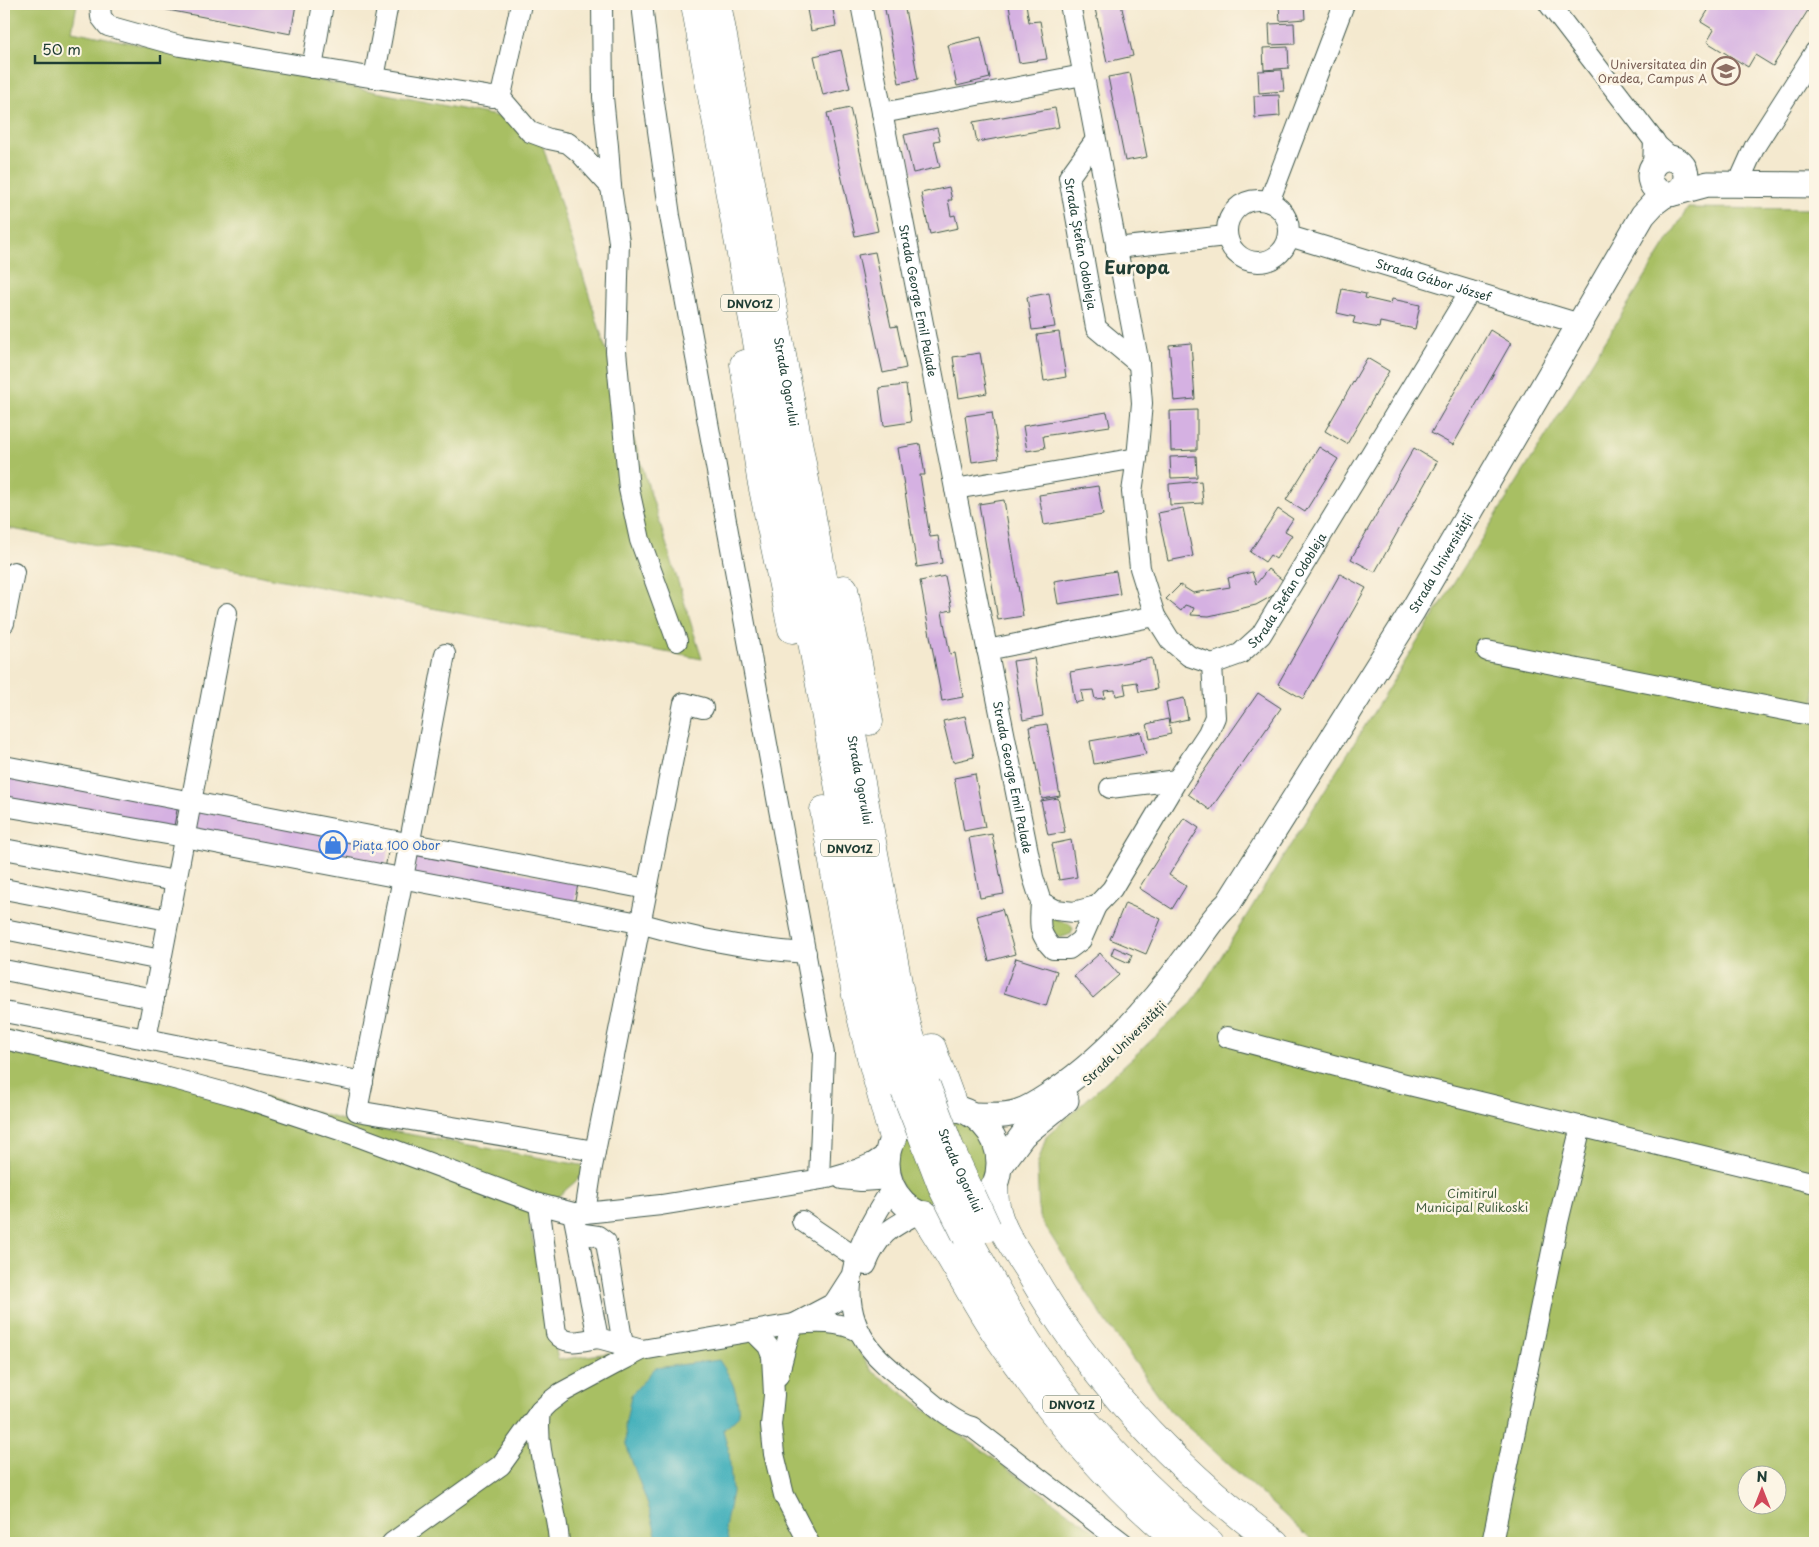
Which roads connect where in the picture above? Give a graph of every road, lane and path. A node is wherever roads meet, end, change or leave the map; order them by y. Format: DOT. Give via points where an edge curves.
graph roads {
  1 [pos="100,4"];
  2 [pos="323,4"];
  3 [pos="388,4"];
  4 [pos="521,4"];
  5 [pos="602,4"];
  6 [pos="642,4"];
  7 [pos="695,4"];
  8 [pos="717,4"];
  9 [pos="861,4"];
  10 [pos="1070,4"];
  11 [pos="1344,4"];
  12 [pos="1549,4"];
  13 [pos="1815,52"];
  14 [pos="312,68"];
  15 [pos="1083,75"];
  16 [pos="374,78"];
  17 [pos="499,96"];
  18 [pos="882,113"];
  19 [pos="1095,141"];
  20 [pos="736,164"];
  21 [pos="1667,176"];
  22 [pos="1729,184"];
  23 [pos="1815,185"];
  24 [pos="611,187"];
  25 [pos="1269,202"];
  26 [pos="1226,236"];
  27 [pos="1288,236"];
  28 [pos="1116,248"];
  29 [pos="1470,291"];
  30 [pos="1580,324"];
  31 [pos="1139,364"];
  32 [pos="1137,458"];
  33 [pos="955,489"];
  34 [pos="14,572"];
  35 [pos="227,613"];
  36 [pos="1155,616"];
  37 [pos="4,622"];
  38 [pos="677,640"];
  39 [pos="988,650"];
  40 [pos="1486,651"];
  41 [pos="446,654"];
  42 [pos="1212,664"];
  43 [pos="703,708"];
  44 [pos="1815,716"];
  45 [pos="4,766"];
  46 [pos="1177,780"];
  47 [pos="1110,788"];
  48 [pos="190,801"];
  49 [pos="4,806"];
  50 [pos="184,837"];
  51 [pos="410,843"];
  52 [pos="4,848"];
  53 [pos="404,878"];
  54 [pos="175,881"];
  55 [pos="4,889"];
  56 [pos="647,889"];
  57 [pos="1041,902"];
  58 [pos="1228,904"];
  59 [pos="1096,906"];
  60 [pos="168,920"];
  61 [pos="645,924"];
  62 [pos="4,930"];
  63 [pos="806,953"];
  64 [pos="161,960"];
  65 [pos="4,970"];
  66 [pos="154,999"];
  67 [pos="4,1012"];
  68 [pos="1228,1037"];
  69 [pos="146,1039"];
  70 [pos="4,1040"];
  71 [pos="363,1082"];
  72 [pos="963,1111"];
  73 [pos="1581,1126"];
  74 [pos="890,1146"];
  75 [pos="595,1152"];
  76 [pos="997,1176"];
  77 [pos="824,1179"];
  78 [pos="1815,1183"];
  79 [pos="892,1184"];
  80 [pos="539,1204"];
  81 [pos="579,1213"];
  82 [pos="921,1214"];
  83 [pos="802,1221"];
  84 [pos="577,1233"];
  85 [pos="977,1233"];
  86 [pos="855,1257"];
  87 [pos="857,1282"];
  88 [pos="851,1304"];
  89 [pos="817,1322"];
  90 [pos="794,1324"];
  91 [pos="753,1331"];
  92 [pos="860,1332"];
  93 [pos="598,1338"];
  94 [pos="632,1348"];
  95 [pos="774,1395"];
  96 [pos="540,1411"];
  97 [pos="972,1427"];
  98 [pos="392,1543"];
  99 [pos="559,1543"];
  100 [pos="809,1543"];
  101 [pos="1123,1543"];
  102 [pos="1181,1543"];
  103 [pos="1210,1543"];
  104 [pos="1244,1543"];
  105 [pos="1275,1543"];
  106 [pos="1492,1543"];
  1 -- 14 [label="street" via="100,17 108,26 180,46"];
  2 -- 14 [label="street"];
  3 -- 16 [label="street"];
  4 -- 17 [label="street"];
  5 -- 24 [label="street" via="603,97"];
  6 -- 63 [label="street" via="670,216"];
  7 -- 20 [label="highway, Strada Ogorului / DNVO1Z"];
  8 -- 20 [label="highway, Strada Ogorului / DNVO1Z"];
  9 -- 18 [label="street, Strada George Emil Palade"];
  10 -- 15 [label="street"];
  11 -- 25 [label="street"];
  12 -- 21 [label="street" via="1654,140"];
  13 -- 22 [label="street"];
  14 -- 16 [label="street"];
  15 -- 18 [label="street"];
  15 -- 19 [label="street"];
  16 -- 17 [label="street" via="484,97"];
  17 -- 24 [label="street" via="530,132 568,143"];
  18 -- 33 [label="street, Strada George Emil Palade"];
  19 -- 28 [label="street"];
  19 -- 31 [label="street, Strada Ștefan Odobleja" via="1069,177 1096,328"];
  20 -- 72 [label="highway" via="756,180 763,204 855,642 912,979 926,1032"];
  20 -- 74 [label="highway" via="721,183 726,247 761,479 797,654 856,995"];
  20 -- 85 [label="highway, Strada Ogorului / DNVO1Z, bridge" via="795,543 881,1008 915,1088 943,1189"];
  21 -- 22 [label="main road" via="1700,177"];
  21 -- 30 [label="main road, Strada Universității"];
  22 -- 23 [label="main road"];
  24 -- 38 [label="street" via="619,242 616,351 629,489 640,540"];
  25 -- 26 [label="street" via="1253,200 1243,203 1231,213"];
  25 -- 27 [label="street" via="1278,206 1285,215"];
  26 -- 27 [label="street" via="1232,249 1252,262 1273,258 1281,251"];
  26 -- 28 [label="street"];
  27 -- 29 [label="street, Strada Gábor József"];
  28 -- 31 [label="street"];
  29 -- 30 [label="street, Strada Gábor József"];
  29 -- 42 [label="street, Strada Ștefan Odobleja" via="1261,635 1240,654"];
  30 -- 58 [label="main road, Strada Universității" via="1413,610"];
  31 -- 32 [label="street" via="1142,403"];
  32 -- 33 [label="street"];
  32 -- 36 [label="street" via="1132,492 1135,534 1140,568"];
  33 -- 39 [label="street, Strada George Emil Palade"];
  34 -- 37 [label="street"];
  35 -- 48 [label="street"];
  36 -- 39 [label="street"];
  36 -- 42 [label="street" via="1170,640 1190,656"];
  39 -- 57 [label="street, Strada George Emil Palade"];
  40 -- 44 [label="street"];
  41 -- 51 [label="street"];
  42 -- 46 [label="street, Strada George Emil Palade" via="1215,717"];
  43 -- 56 [label="street" via="684,702"];
  45 -- 48 [label="street"];
  46 -- 47 [label="street"];
  46 -- 59 [label="street, Strada George Emil Palade" via="1112,889"];
  48 -- 50 [label="street"];
  48 -- 51 [label="street"];
  49 -- 50 [label="street"];
  50 -- 53 [label="street"];
  50 -- 54 [label="street"];
  51 -- 53 [label="street"];
  51 -- 56 [label="street"];
  52 -- 54 [label="street"];
  53 -- 61 [label="street"];
  53 -- 71 [label="street"];
  54 -- 60 [label="street"];
  55 -- 60 [label="street"];
  56 -- 61 [label="street"];
  57 -- 59 [label="street" via="1056,910 1074,912"];
  57 -- 59 [label="street, Strada George Emil Palade" via="1042,938 1053,949 1069,949 1081,940"];
  58 -- 72 [label="main road, Strada Universității" via="1217,913 1140,1016 1077,1076 1020,1112 1008,1115"];
  58 -- 76 [label="main road, Strada Universității" via="1224,919 1197,962 1152,1018 1082,1087 1023,1135"];
  60 -- 64 [label="street"];
  61 -- 63 [label="street" via="750,947"];
  61 -- 75 [label="street"];
  62 -- 64 [label="street"];
  63 -- 77 [label="street" via="824,1054"];
  64 -- 66 [label="street"];
  65 -- 66 [label="street"];
  66 -- 69 [label="street"];
  67 -- 69 [label="street"];
  68 -- 73 [label="street"];
  69 -- 71 [label="street"];
  70 -- 80 [label="street" via="156,1074 244,1098 349,1133"];
  71 -- 75 [label="street" via="357,1111"];
  72 -- 74 [label="main road" via="939,1107 918,1113 901,1126"];
  72 -- 76 [label="main road" via="985,1124 993,1136 998,1151"];
  73 -- 78 [label="street"];
  73 -- 106 [label="street"];
  74 -- 77 [label="street" via="873,1163"];
  74 -- 79 [label="main road" via="888,1171"];
  75 -- 81 [label="street"];
  76 -- 82 [label="main road" via="982,1203 965,1215 937,1218"];
  76 -- 105 [label="highway" via="996,1206 1002,1225 1048,1304 1116,1396 1199,1481"];
  77 -- 79 [label="street"];
  77 -- 81 [label="street"];
  79 -- 82 [label="main road" via="900,1198"];
  79 -- 86 [label="street"];
  80 -- 81 [label="street"];
  80 -- 93 [label="street" via="556,1333 564,1341 572,1342"];
  81 -- 84 [label="street"];
  82 -- 87 [label="street" via="892,1227 877,1242"];
  82 -- 102 [label="highway" via="948,1252 995,1331 1075,1440"];
  83 -- 86 [label="street"];
  84 -- 93 [label="street"];
  84 -- 94 [label="street" via="598,1236 606,1242"];
  85 -- 103 [label="highway, Strada Ogorului / DNVO1Z" via="1004,1304 1058,1386 1109,1449"];
  85 -- 104 [label="highway, Strada Ogorului / DNVO1Z" via="1010,1273 1071,1365 1132,1441 1183,1493"];
  86 -- 87 [label="street"];
  87 -- 88 [label="street"];
  87 -- 90 [label="street" via="834,1303"];
  87 -- 97 [label="street" via="869,1324 884,1346 918,1380 967,1417"];
  88 -- 89 [label="street" via="832,1318"];
  88 -- 92 [label="street"];
  89 -- 90 [label="street"];
  89 -- 92 [label="street" via="848,1326"];
  90 -- 91 [label="street"];
  90 -- 95 [label="street" via="788,1335"];
  91 -- 94 [label="street"];
  91 -- 95 [label="street" via="768,1346 772,1356"];
  92 -- 97 [label="street" via="884,1364 962,1424"];
  93 -- 94 [label="street"];
  94 -- 96 [label="street" via="561,1393"];
  95 -- 100 [label="street" via="771,1425 774,1454 784,1494"];
  96 -- 98 [label="street" via="501,1465"];
  96 -- 99 [label="street" via="538,1427 558,1523"];
  97 -- 101 [label="street"];
}
